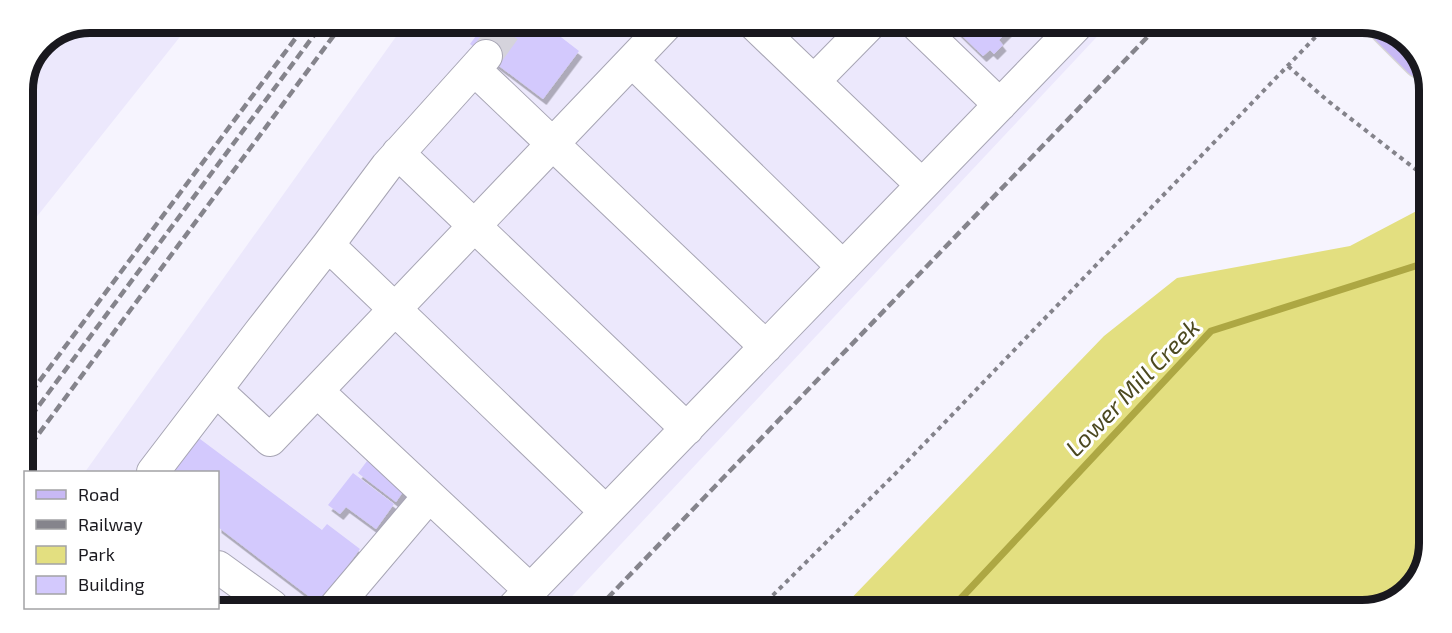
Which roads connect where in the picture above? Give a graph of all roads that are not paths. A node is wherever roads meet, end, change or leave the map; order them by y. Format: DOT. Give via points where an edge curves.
graph roads {
  1 [pos="658,33"];
  2 [pos="763,33"];
  3 [pos="862,33"];
  4 [pos="925,33"];
  5 [pos="1069,33"];
  6 [pos="632,61"];
  7 [pos="814,81"];
  8 [pos="1000,105"];
  9 [pos="554,143"];
  10 [pos="398,153"];
  11 [pos="922,185"];
  12 [pos="474,225"];
  13 [pos="328,245"];
  14 [pos="843,267"];
  15 [pos="395,309"];
  16 [pos="766,347"];
  17 [pos="216,390"];
  18 [pos="317,391"];
  19 [pos="687,429"];
  20 [pos="154,471"];
  21 [pos="429,496"];
  22 [pos="606,512"];
  23 [pos="219,568"];
  24 [pos="522,599"];
  25 [pos="264,600"];
  26 [pos="341,600"];
  1 -- 6 [label="lane"];
  2 -- 7 [label="lane"];
  3 -- 7 [label="lane"];
  4 -- 8 [label="lane"];
  5 -- 8 [label="lane"];
  6 -- 9 [label="lane"];
  6 -- 14 [label="lane"];
  7 -- 11 [label="lane"];
  8 -- 11 [label="lane"];
  9 -- 10 [label="lane" via="481,63"];
  9 -- 12 [label="lane"];
  9 -- 16 [label="lane"];
  10 -- 12 [label="lane"];
  10 -- 13 [label="lane"];
  11 -- 14 [label="lane"];
  12 -- 15 [label="lane"];
  12 -- 19 [label="lane"];
  13 -- 15 [label="lane"];
  13 -- 17 [label="lane"];
  14 -- 16 [label="lane"];
  15 -- 18 [label="lane"];
  15 -- 22 [label="lane"];
  16 -- 19 [label="lane"];
  17 -- 18 [label="lane" via="270,440"];
  17 -- 20 [label="lane"];
  18 -- 21 [label="lane"];
  19 -- 22 [label="lane"];
  21 -- 24 [label="lane"];
  21 -- 26 [label="lane"];
  22 -- 24 [label="lane"];
  23 -- 25 [label="lane"];
}
